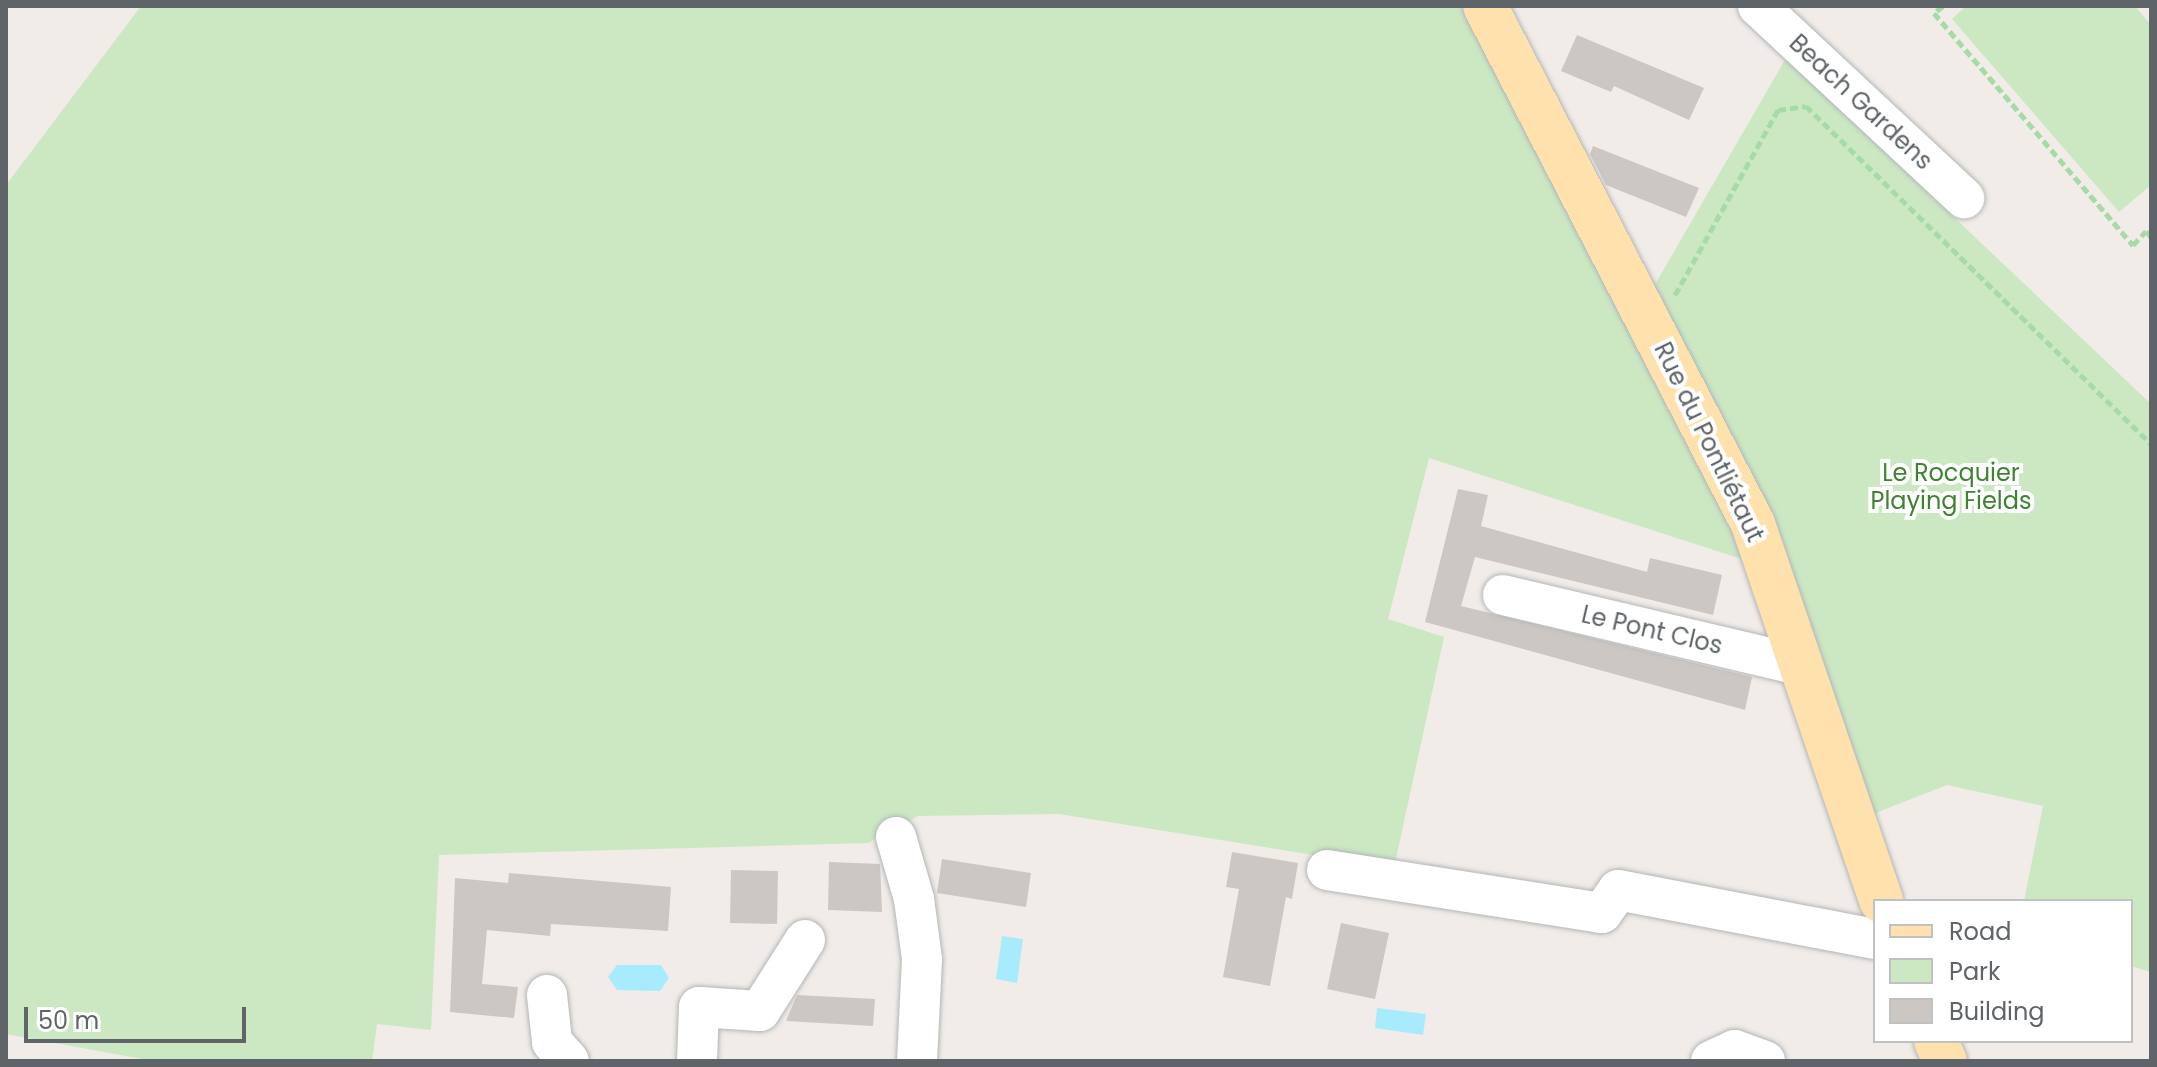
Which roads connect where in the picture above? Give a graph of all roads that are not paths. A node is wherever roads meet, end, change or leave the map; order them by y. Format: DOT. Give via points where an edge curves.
graph roads {
  1 [pos="1485,6"];
  2 [pos="1758,6"];
  3 [pos="1964,198"];
  4 [pos="1503,595"];
  5 [pos="1800,665"];
  6 [pos="896,837"];
  7 [pos="1327,870"];
  8 [pos="1880,899"];
  9 [pos="1873,939"];
  10 [pos="805,940"];
  11 [pos="547,995"];
  12 [pos="569,1061"];
  13 [pos="697,1061"];
  14 [pos="917,1061"];
  15 [pos="1711,1061"];
  16 [pos="1765,1061"];
  1 -- 5 [label="main road, Rue du Pontliétaut" via="1753,524"];
  2 -- 3 [label="street, Beach Gardens"];
  4 -- 5 [label="street, Le Pont Clos"];
  5 -- 8 [label="main road, Rue du Pontliétaut"];
  6 -- 14 [label="street" via="914,899 922,959"];
  7 -- 9 [label="street" via="1602,913 1618,890"];
  10 -- 13 [label="street" via="760,1011 699,1007"];
  11 -- 12 [label="street" via="552,1042"];
  15 -- 16 [label="street" via="1735,1050"];
}
